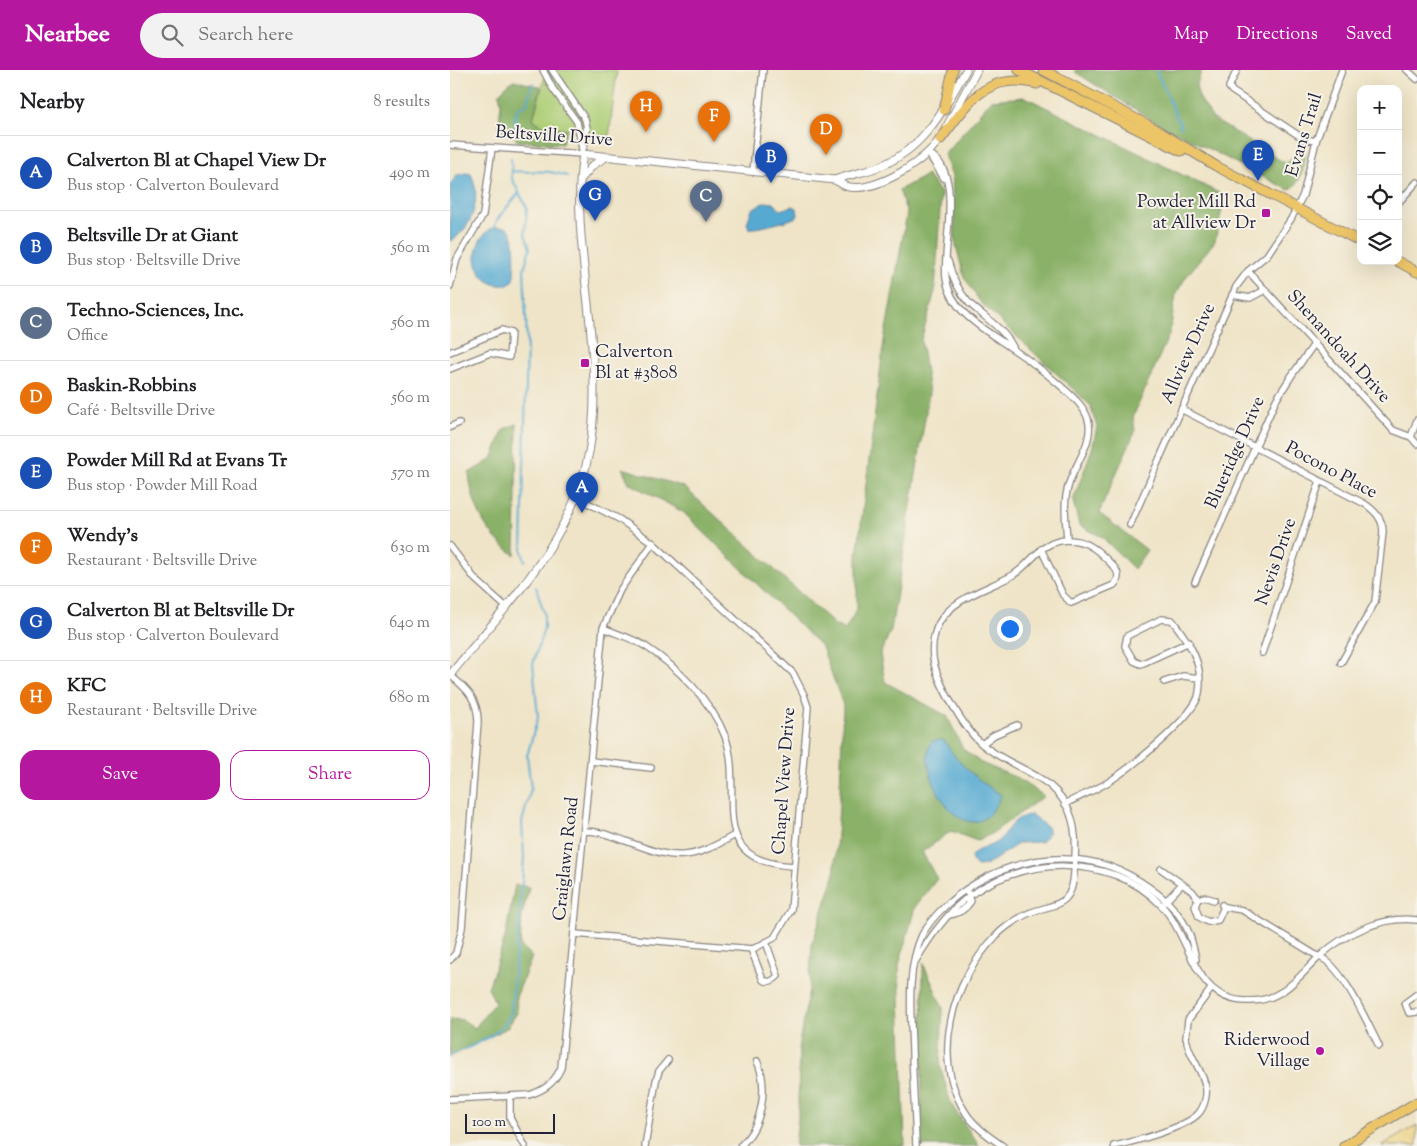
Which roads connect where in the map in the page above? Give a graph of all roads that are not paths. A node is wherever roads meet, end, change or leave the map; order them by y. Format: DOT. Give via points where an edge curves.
graph roads {
  1 [pos="543,70"];
  2 [pos="552,70"];
  3 [pos="763,70"];
  4 [pos="953,70"];
  5 [pos="966,70"];
  6 [pos="977,70"];
  7 [pos="1019,70"];
  8 [pos="1044,70"];
  9 [pos="1048,70"];
  10 [pos="1237,70"];
  11 [pos="1342,70"];
  12 [pos="1407,70"];
  13 [pos="1417,79"];
  14 [pos="1069,84"];
  15 [pos="1063,94"];
  16 [pos="568,97"];
  17 [pos="562,102"];
  18 [pos="944,110"];
  19 [pos="940,140"];
  20 [pos="1316,142"];
  21 [pos="450,145"];
  22 [pos="492,148"];
  23 [pos="928,153"];
  24 [pos="583,154"];
  25 [pos="608,156"];
  26 [pos="1216,166"];
  27 [pos="753,171"];
  28 [pos="580,179"];
  29 [pos="835,180"];
  30 [pos="1417,182"];
  31 [pos="1402,199"];
  32 [pos="1296,208"];
  33 [pos="1357,240"];
  34 [pos="946,251"];
  35 [pos="1402,264"];
  36 [pos="1248,271"];
  37 [pos="1417,272"];
  38 [pos="450,284"];
  39 [pos="1265,290"];
  40 [pos="1232,295"];
  41 [pos="968,301"];
  42 [pos="961,308"];
  43 [pos="1315,343"];
  44 [pos="1014,349"];
  45 [pos="450,352"];
  46 [pos="450,370"];
  47 [pos="1181,409"];
  48 [pos="1417,420"];
  49 [pos="459,423"];
  50 [pos="450,427"];
  51 [pos="1411,437"];
  52 [pos="1417,444"];
  53 [pos="1254,446"];
  54 [pos="1320,482"];
  55 [pos="576,497"];
  56 [pos="1130,525"];
  57 [pos="1067,540"];
  58 [pos="653,543"];
  59 [pos="450,546"];
  60 [pos="1041,549"];
  61 [pos="1195,582"];
  62 [pos="505,606"];
  63 [pos="603,628"];
  64 [pos="1189,642"];
  65 [pos="1262,653"];
  66 [pos="1340,663"];
  67 [pos="450,675"];
  68 [pos="1199,678"];
  69 [pos="1164,682"];
  70 [pos="1018,725"];
  71 [pos="982,744"];
  72 [pos="591,761"];
  73 [pos="651,768"];
  74 [pos="1065,804"];
  75 [pos="585,831"];
  76 [pos="735,835"];
  77 [pos="1075,858"];
  78 [pos="794,866"];
  79 [pos="1075,866"];
  80 [pos="1161,869"];
  81 [pos="1182,884"];
  82 [pos="965,890"];
  83 [pos="970,896"];
  84 [pos="1198,899"];
  85 [pos="1167,900"];
  86 [pos="1214,900"];
  87 [pos="1162,905"];
  88 [pos="943,909"];
  89 [pos="949,915"];
  90 [pos="1417,920"];
  91 [pos="574,934"];
  92 [pos="766,942"];
  93 [pos="751,949"];
  94 [pos="1319,957"];
  95 [pos="450,960"];
  96 [pos="915,962"];
  97 [pos="1198,972"];
  98 [pos="1211,990"];
  99 [pos="1417,994"];
  100 [pos="1417,1012"];
  101 [pos="1379,1046"];
  102 [pos="668,1060"];
  103 [pos="757,1061"];
  104 [pos="510,1097"];
  105 [pos="450,1099"];
  106 [pos="1417,1102"];
  107 [pos="525,1146"];
  108 [pos="646,1146"];
  109 [pos="740,1146"];
  110 [pos="916,1146"];
  111 [pos="1003,1146"];
  112 [pos="1114,1146"];
  113 [pos="1344,1146"];
  1 -- 17 [label="street"];
  2 -- 16 [label="street"];
  3 -- 27 [label="street"];
  4 -- 18 [label="main road"];
  5 -- 18 [label="street, Beltsville Drive"];
  6 -- 19 [label="street, Beltsville Drive"];
  7 -- 15 [label="main road"];
  8 -- 14 [label="main road"];
  9 -- 14 [label="main road"];
  10 -- 20 [label="street" via="1228,87 1232,91 1304,139"];
  11 -- 20 [label="street, Evans Trail"];
  12 -- 13 [label="street"];
  14 -- 26 [label="main road" via="1150,126"];
  15 -- 19 [label="main road" via="1019,79 998,80 976,94"];
  15 -- 26 [label="main road"];
  16 -- 17 [label="street"];
  16 -- 24 [label="street" via="585,119 587,128"];
  17 -- 24 [label="street" via="577,122"];
  18 -- 29 [label="street, Beltsville Drive" via="930,130 904,154 867,172"];
  19 -- 23 [label="street, Beltsville Drive"];
  20 -- 32 [label="street, Evans Trail"];
  21 -- 22 [label="street, Beltsville Drive"];
  22 -- 24 [label="street, Beltsville Drive"];
  22 -- 38 [label="street" via="483,215 457,259"];
  23 -- 29 [label="street, Beltsville Drive" via="906,170 874,184 849,187"];
  23 -- 34 [label="street" via="945,180 951,206"];
  24 -- 25 [label="street, Beltsville Drive"];
  24 -- 28 [label="street"];
  25 -- 27 [label="street, Beltsville Drive"];
  25 -- 28 [label="street" via="593,165"];
  26 -- 32 [label="main road"];
  27 -- 29 [label="street, Beltsville Drive"];
  28 -- 55 [label="street" via="594,387 589,453"];
  30 -- 31 [label="street"];
  32 -- 33 [label="main road"];
  32 -- 36 [label="street, Allview Drive" via="1275,246"];
  34 -- 41 [label="street" via="952,274"];
  34 -- 42 [label="street" via="949,290"];
  35 -- 37 [label="main road"];
  36 -- 39 [label="street, Shenandoah Drive"];
  36 -- 40 [label="street, Allview Drive"];
  39 -- 40 [label="street" via="1250,298"];
  39 -- 43 [label="street, Shenandoah Drive"];
  40 -- 47 [label="street, Allview Drive"];
  41 -- 42 [label="street"];
  41 -- 44 [label="street" via="1006,334"];
  42 -- 44 [label="street" via="976,324"];
  43 -- 51 [label="street, Shenandoah Drive" via="1394,430"];
  43 -- 53 [label="street, Blueridge Drive" via="1283,388"];
  44 -- 57 [label="street" via="1072,396 1088,419 1088,440 1065,498"];
  45 -- 46 [label="street" via="502,330 510,333 509,357 490,353"];
  47 -- 53 [label="street, Pocono Place"];
  47 -- 56 [label="street, Allview Drive"];
  48 -- 51 [label="street"];
  49 -- 50 [label="street"];
  51 -- 52 [label="street, Shenandoah Drive"];
  53 -- 54 [label="street, Pocono Place"];
  53 -- 61 [label="street, Blueridge Drive"];
  54 -- 65 [label="street, Nevis Drive"];
  54 -- 66 [label="street, Pocono Place" via="1374,510 1383,526 1375,602"];
  55 -- 58 [label="street, Chapel View Drive" via="619,519"];
  55 -- 62 [label="street" via="546,553"];
  57 -- 60 [label="street"];
  57 -- 60 [label="street" via="1086,542 1115,567 1119,576 1114,585 1071,603 1063,595"];
  58 -- 63 [label="street, Craiglawn Road" via="620,590"];
  58 -- 78 [label="street, Chapel View Drive" via="793,673 804,695 807,714"];
  59 -- 62 [label="street" via="475,579"];
  60 -- 71 [label="street" via="1016,574 953,606 934,635 933,654 938,673 960,718"];
  62 -- 67 [label="street"];
  63 -- 72 [label="street, Craiglawn Road"];
  63 -- 76 [label="street" via="645,647 685,680 708,707 728,745 733,774 730,818"];
  64 -- 64 [label="street" via="1168,618 1127,636 1125,646 1134,661 1141,664"];
  64 -- 68 [label="street" via="1199,667"];
  67 -- 95 [label="street" via="471,694 478,707 478,722 462,928 456,953"];
  68 -- 69 [label="street" via="1183,676"];
  68 -- 74 [label="street" via="1199,695 1175,727 1112,780"];
  70 -- 71 [label="street"];
  71 -- 74 [label="street" via="1054,788"];
  72 -- 73 [label="street"];
  72 -- 75 [label="street, Craiglawn Road"];
  74 -- 77 [label="street" via="1075,830"];
  75 -- 76 [label="street" via="600,832 670,856 705,850"];
  75 -- 91 [label="street, Craiglawn Road"];
  76 -- 78 [label="street" via="755,858"];
  77 -- 79 [label="street"];
  77 -- 82 [label="street" via="1009,867"];
  77 -- 85 [label="street" via="1133,875"];
  78 -- 92 [label="street, Chapel View Drive" via="791,910 774,938"];
  79 -- 83 [label="street" via="1043,868 1009,876"];
  79 -- 87 [label="street" via="1114,874 1138,886"];
  79 -- 111 [label="street" via="1071,889 1064,901 1018,919 998,934 970,968 956,1000 948,1044 949,1064 960,1102 978,1128"];
  80 -- 81 [label="street"];
  81 -- 84 [label="street"];
  81 -- 85 [label="street"];
  82 -- 83 [label="street"];
  82 -- 88 [label="street"];
  83 -- 89 [label="street" via="969,905 958,914"];
  84 -- 86 [label="street"];
  84 -- 94 [label="street" via="1196,912 1208,922 1218,920 1223,906 1242,910"];
  85 -- 87 [label="street"];
  85 -- 97 [label="street" via="1189,933"];
  87 -- 97 [label="street" via="1183,937"];
  88 -- 89 [label="street"];
  88 -- 96 [label="street" via="922,935"];
  89 -- 96 [label="street" via="928,939"];
  90 -- 94 [label="street" via="1391,922 1351,934"];
  91 -- 93 [label="street, Chapel View Drive"];
  91 -- 104 [label="street, Craiglawn Road" via="561,1068 556,1078 541,1091"];
  92 -- 93 [label="street, Chapel View Drive"];
  92 -- 93 [label="street" via="778,976 774,981 763,980"];
  94 -- 98 [label="street" via="1292,985 1262,1000 1229,999"];
  94 -- 101 [label="street" via="1327,959 1339,972"];
  96 -- 110 [label="street" via="911,990"];
  97 -- 98 [label="street"];
  98 -- 112 [label="street" via="1188,1020 1186,1040 1205,1082 1206,1096 1199,1113 1150,1137"];
  99 -- 100 [label="street" via="1405,1003 1409,1013"];
  102 -- 108 [label="street" via="656,1081"];
  103 -- 109 [label="street" via="762,1072 758,1121"];
  104 -- 105 [label="street, Craiglawn Road"];
  104 -- 107 [label="street" via="510,1118"];
  106 -- 113 [label="main road"];
}
